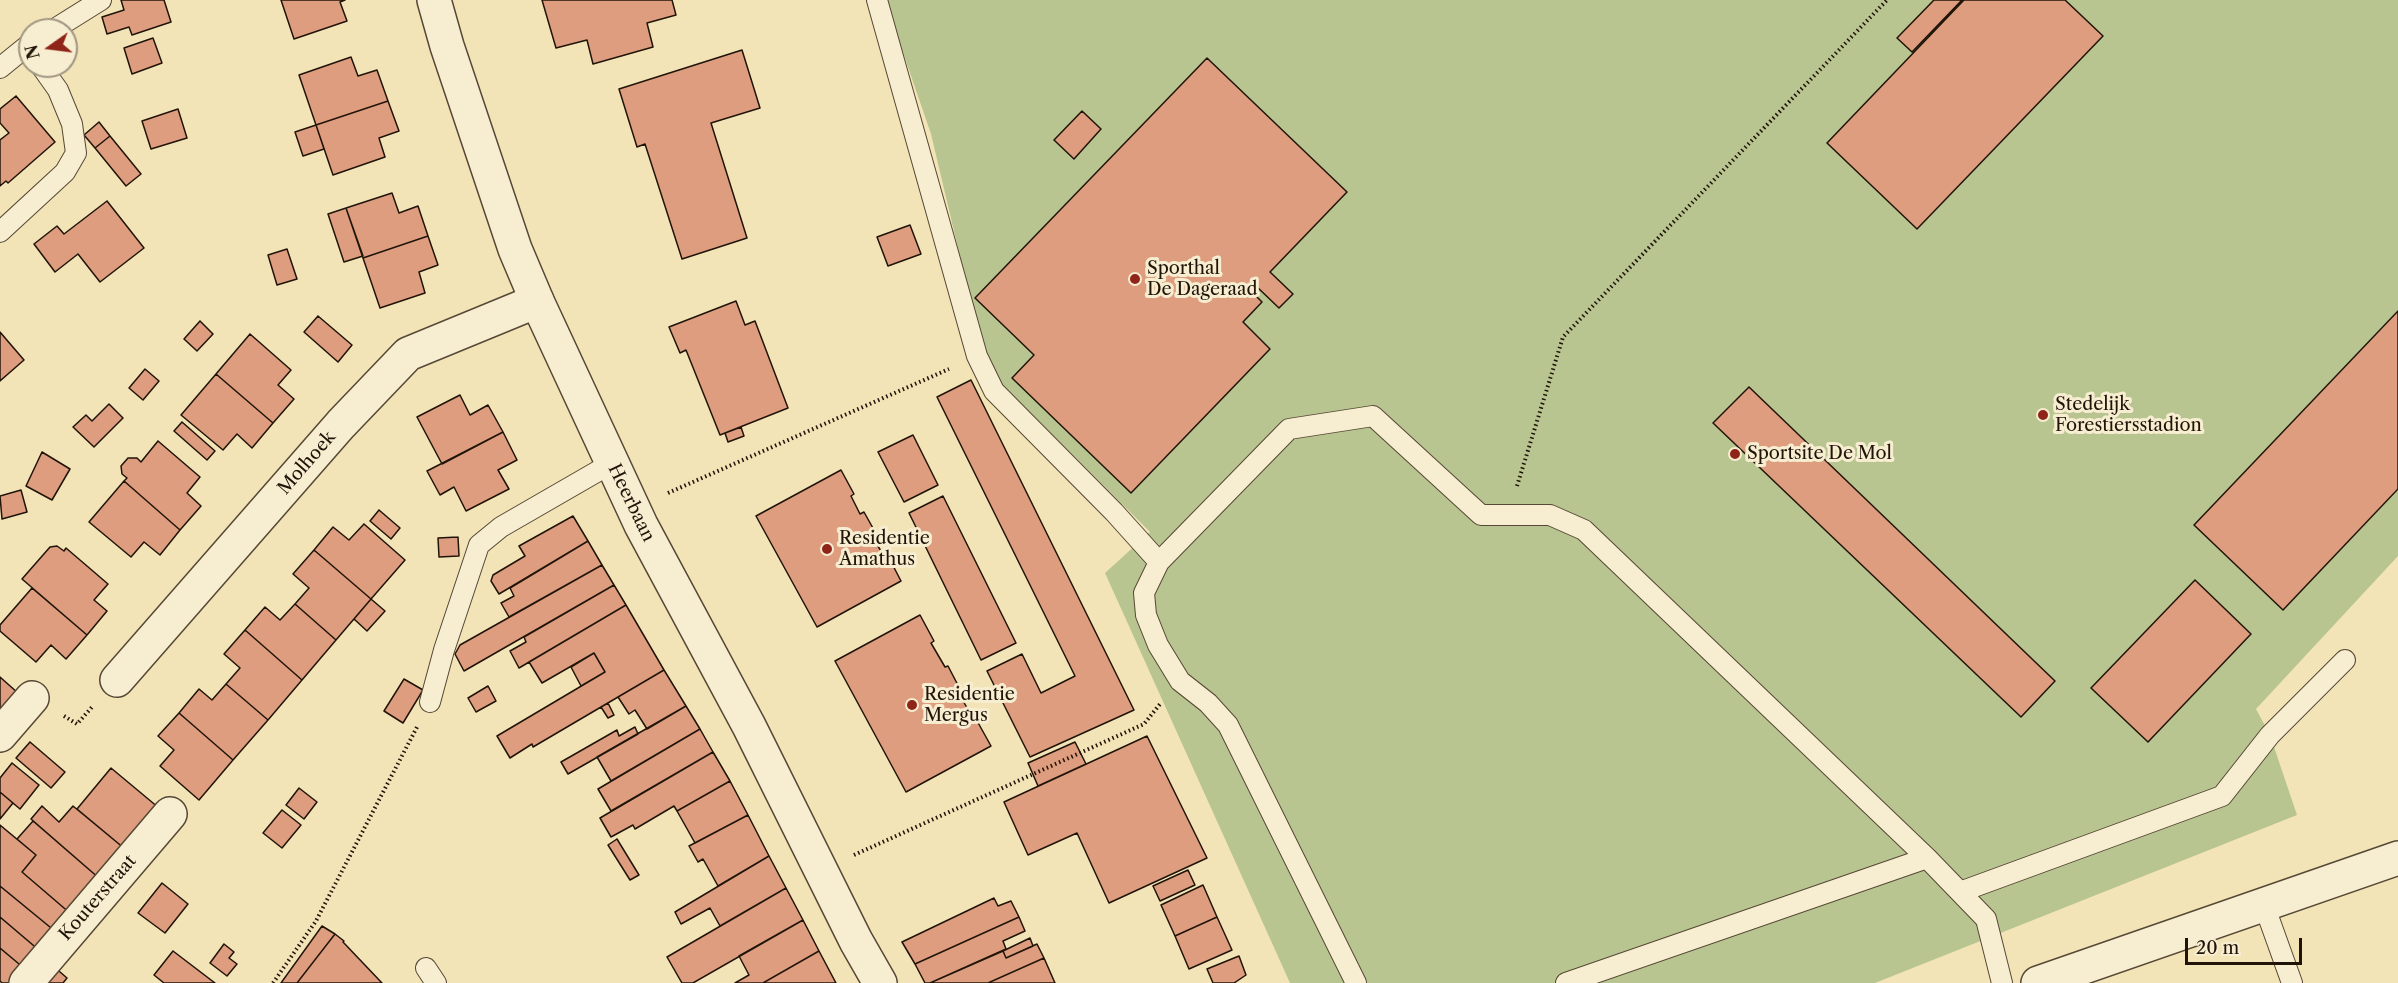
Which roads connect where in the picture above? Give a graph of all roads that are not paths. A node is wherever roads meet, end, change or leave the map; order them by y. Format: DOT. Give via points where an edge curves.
graph roads {
  1 [pos="101,0"];
  2 [pos="434,0"];
  3 [pos="877,0"];
  4 [pos="72,18"];
  5 [pos="18,55"];
  6 [pos="0,68"];
  7 [pos="50,78"];
  8 [pos="0,232"];
  9 [pos="537,301"];
  10 [pos="612,463"];
  11 [pos="1159,562"];
  12 [pos="2345,660"];
  13 [pos="117,680"];
  14 [pos="32,698"];
  15 [pos="430,702"];
  16 [pos="0,735"];
  17 [pos="170,814"];
  18 [pos="1927,858"];
  19 [pos="2398,858"];
  20 [pos="1960,892"];
  21 [pos="2264,905"];
  22 [pos="26,983"];
  23 [pos="880,983"];
  24 [pos="1356,983"];
  25 [pos="1566,983"];
  26 [pos="2002,983"];
  27 [pos="2038,983"];
  28 [pos="2292,983"];
  1 -- 4 [label="lane"];
  2 -- 9 [label="street, Heerbaan" via="515,249"];
  3 -- 11 [label="lane" via="977,356 994,391"];
  5 -- 6 [label="lane"];
  7 -- 8 [label="lane" via="72,124 76,153 65,172"];
  9 -- 10 [label="street, Heerbaan"];
  9 -- 13 [label="street, Molhoek" via="408,354 341,424"];
  10 -- 15 [label="lane" via="501,527 479,545"];
  10 -- 23 [label="street, Heerbaan"];
  11 -- 18 [label="lane" via="1289,429 1373,416 1480,515 1550,515 1584,530"];
  11 -- 24 [label="lane" via="1144,593 1146,615 1158,645 1180,681 1228,724"];
  12 -- 20 [label="lane" via="2270,735 2222,796"];
  14 -- 16 [label="street"];
  17 -- 22 [label="street, Kouterstraat"];
  18 -- 20 [label="lane"];
  18 -- 25 [label="lane"];
  19 -- 21 [label="street"];
  20 -- 26 [label="lane" via="1986,919"];
  21 -- 27 [label="street"];
  21 -- 28 [label="lane"];
}
